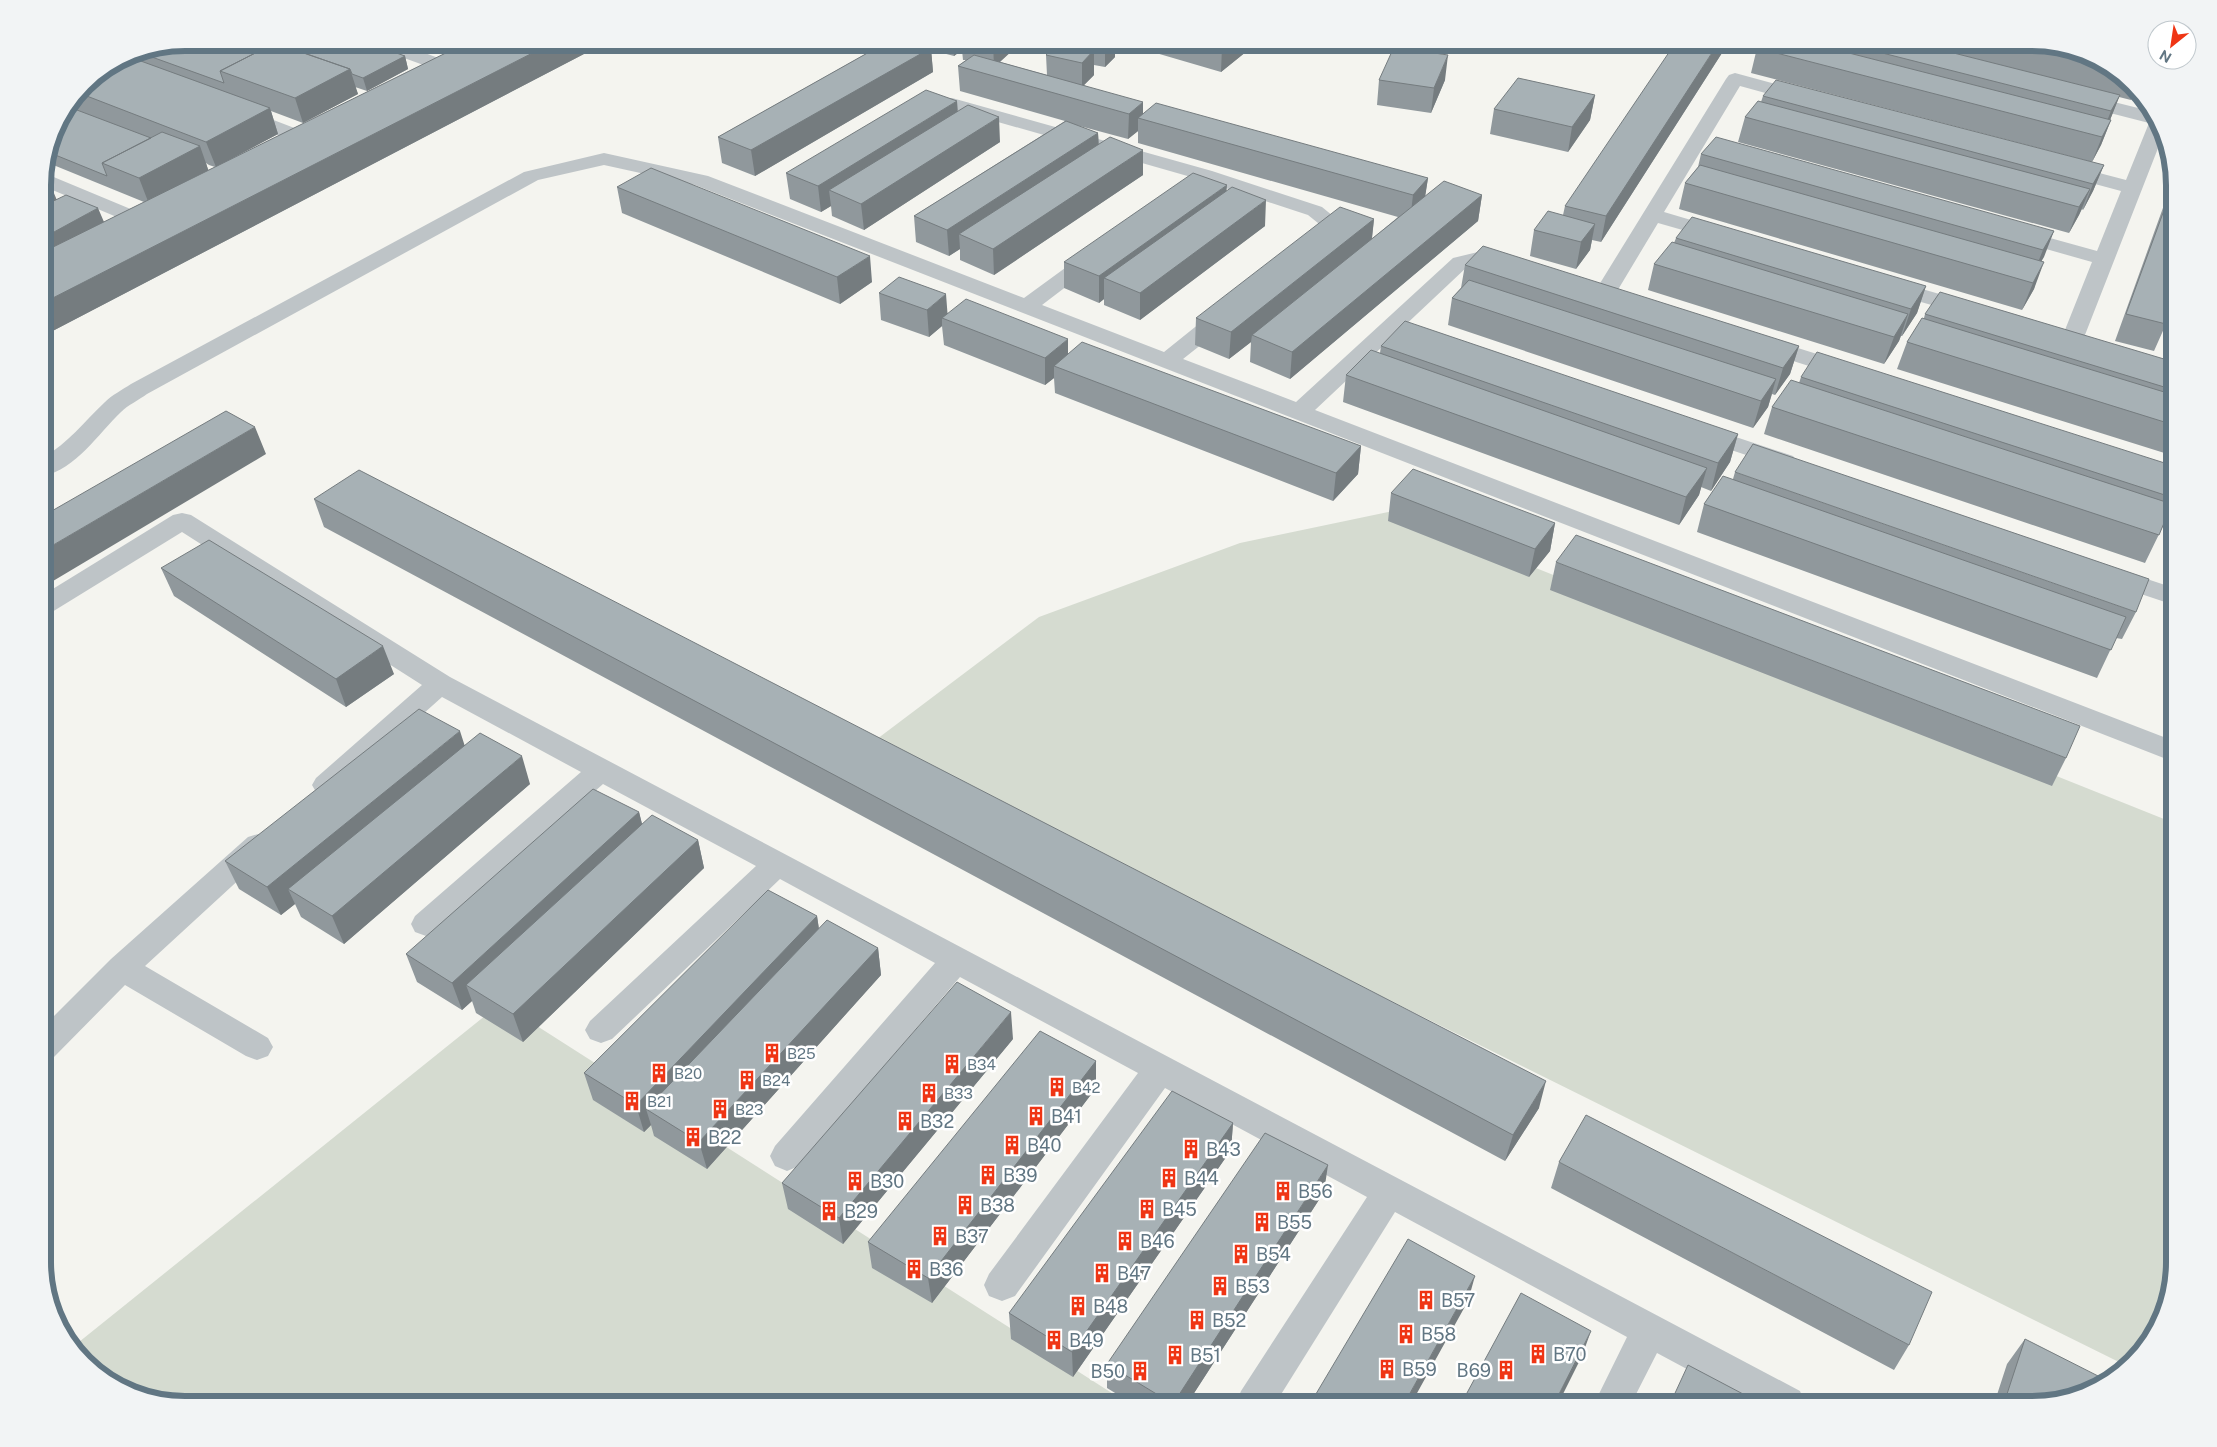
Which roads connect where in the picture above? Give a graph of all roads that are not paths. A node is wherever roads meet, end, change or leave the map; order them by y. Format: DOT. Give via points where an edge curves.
graph roads {
  1 [pos="413,52"];
  2 [pos="419,80"];
  3 [pos="2060,94"];
  4 [pos="1820,102"];
  5 [pos="222,106"];
  6 [pos="2147,116"];
  7 [pos="911,121"];
  8 [pos="321,129"];
  9 [pos="2155,132"];
  10 [pos="1071,137"];
  11 [pos="303,138"];
  12 [pos="277,150"];
  13 [pos="1046,153"];
  14 [pos="2047,165"];
  15 [pos="1205,175"];
  16 [pos="52,183"];
  17 [pos="2132,188"];
  18 [pos="1182,192"];
  19 [pos="1653,215"];
  20 [pos="138,219"];
  21 [pos="2000,230"];
  22 [pos="1739,240"];
  23 [pos="1112,243"];
  24 [pos="1296,258"];
  25 [pos="2104,260"];
  26 [pos="1522,267"];
  27 [pos="1872,280"];
  28 [pos="1605,293"];
  29 [pos="1026,306"];
  30 [pos="1235,307"];
  31 [pos="1986,314"];
  32 [pos="1738,336"];
  33 [pos="2071,340"];
  34 [pos="1168,360"];
  35 [pos="1871,379"];
  36 [pos="1299,412"];
  37 [pos="1676,423"];
  38 [pos="52,463"];
  39 [pos="1808,469"];
  40 [pos="2090,568"];
  41 [pos="2166,595"];
  42 [pos="52,600"];
  43 [pos="440,684"];
  44 [pos="2166,749"];
  45 [pos="601,770"];
  46 [pos="308,801"];
  47 [pos="278,828"];
  48 [pos="777,864"];
  49 [pos="426,924"];
  50 [pos="956,960"];
  51 [pos="122,968"];
  52 [pos="601,1030"];
  53 [pos="52,1039"];
  54 [pos="257,1047"];
  55 [pos="1160,1069"];
  56 [pos="787,1156"];
  57 [pos="1389,1192"];
  58 [pos="1002,1285"];
  59 [pos="1649,1331"];
  60 [pos="1259,1396"];
  61 [pos="1616,1396"];
  62 [pos="1772,1396"];
  1 -- 2 [label="street" via="454,63"];
  3 -- 6 [label="street"];
  4 -- 19 [label="street" via="1735,79 1706,145"];
  5 -- 11 [label="street"];
  7 -- 10 [label="street" via="936,106 957,104"];
  8 -- 11 [label="street"];
  9 -- 17 [label="street"];
  10 -- 13 [label="street"];
  10 -- 15 [label="street"];
  11 -- 12 [label="street"];
  14 -- 17 [label="street"];
  15 -- 18 [label="street"];
  15 -- 24 [label="street" via="1315,211 1329,221 1327,233"];
  16 -- 20 [label="street"];
  17 -- 25 [label="street"];
  19 -- 22 [label="street"];
  19 -- 28 [label="street"];
  21 -- 25 [label="street"];
  23 -- 29 [label="street"];
  25 -- 33 [label="street"];
  26 -- 36 [label="street" via="1482,257 1460,262 1404,328"];
  27 -- 31 [label="street"];
  29 -- 34 [label="street"];
  29 -- 38 [label="street" via="899,248 778,201 604,159 531,176 139,389 114,406 90,434"];
  30 -- 34 [label="street"];
  32 -- 35 [label="street"];
  34 -- 36 [label="street"];
  36 -- 44 [label="street"];
  37 -- 39 [label="street"];
  40 -- 41 [label="street"];
  42 -- 43 [label="street" via="182,521"];
  43 -- 45 [label="street"];
  43 -- 46 [label="street"];
  45 -- 48 [label="street"];
  45 -- 49 [label="street"];
  47 -- 51 [label="street"];
  48 -- 50 [label="street"];
  48 -- 52 [label="street"];
  50 -- 55 [label="street"];
  50 -- 56 [label="street"];
  51 -- 53 [label="street"];
  51 -- 54 [label="street"];
  55 -- 57 [label="street"];
  55 -- 58 [label="street"];
  57 -- 59 [label="street"];
  57 -- 60 [label="street"];
  59 -- 61 [label="street"];
  59 -- 62 [label="street"];
}
